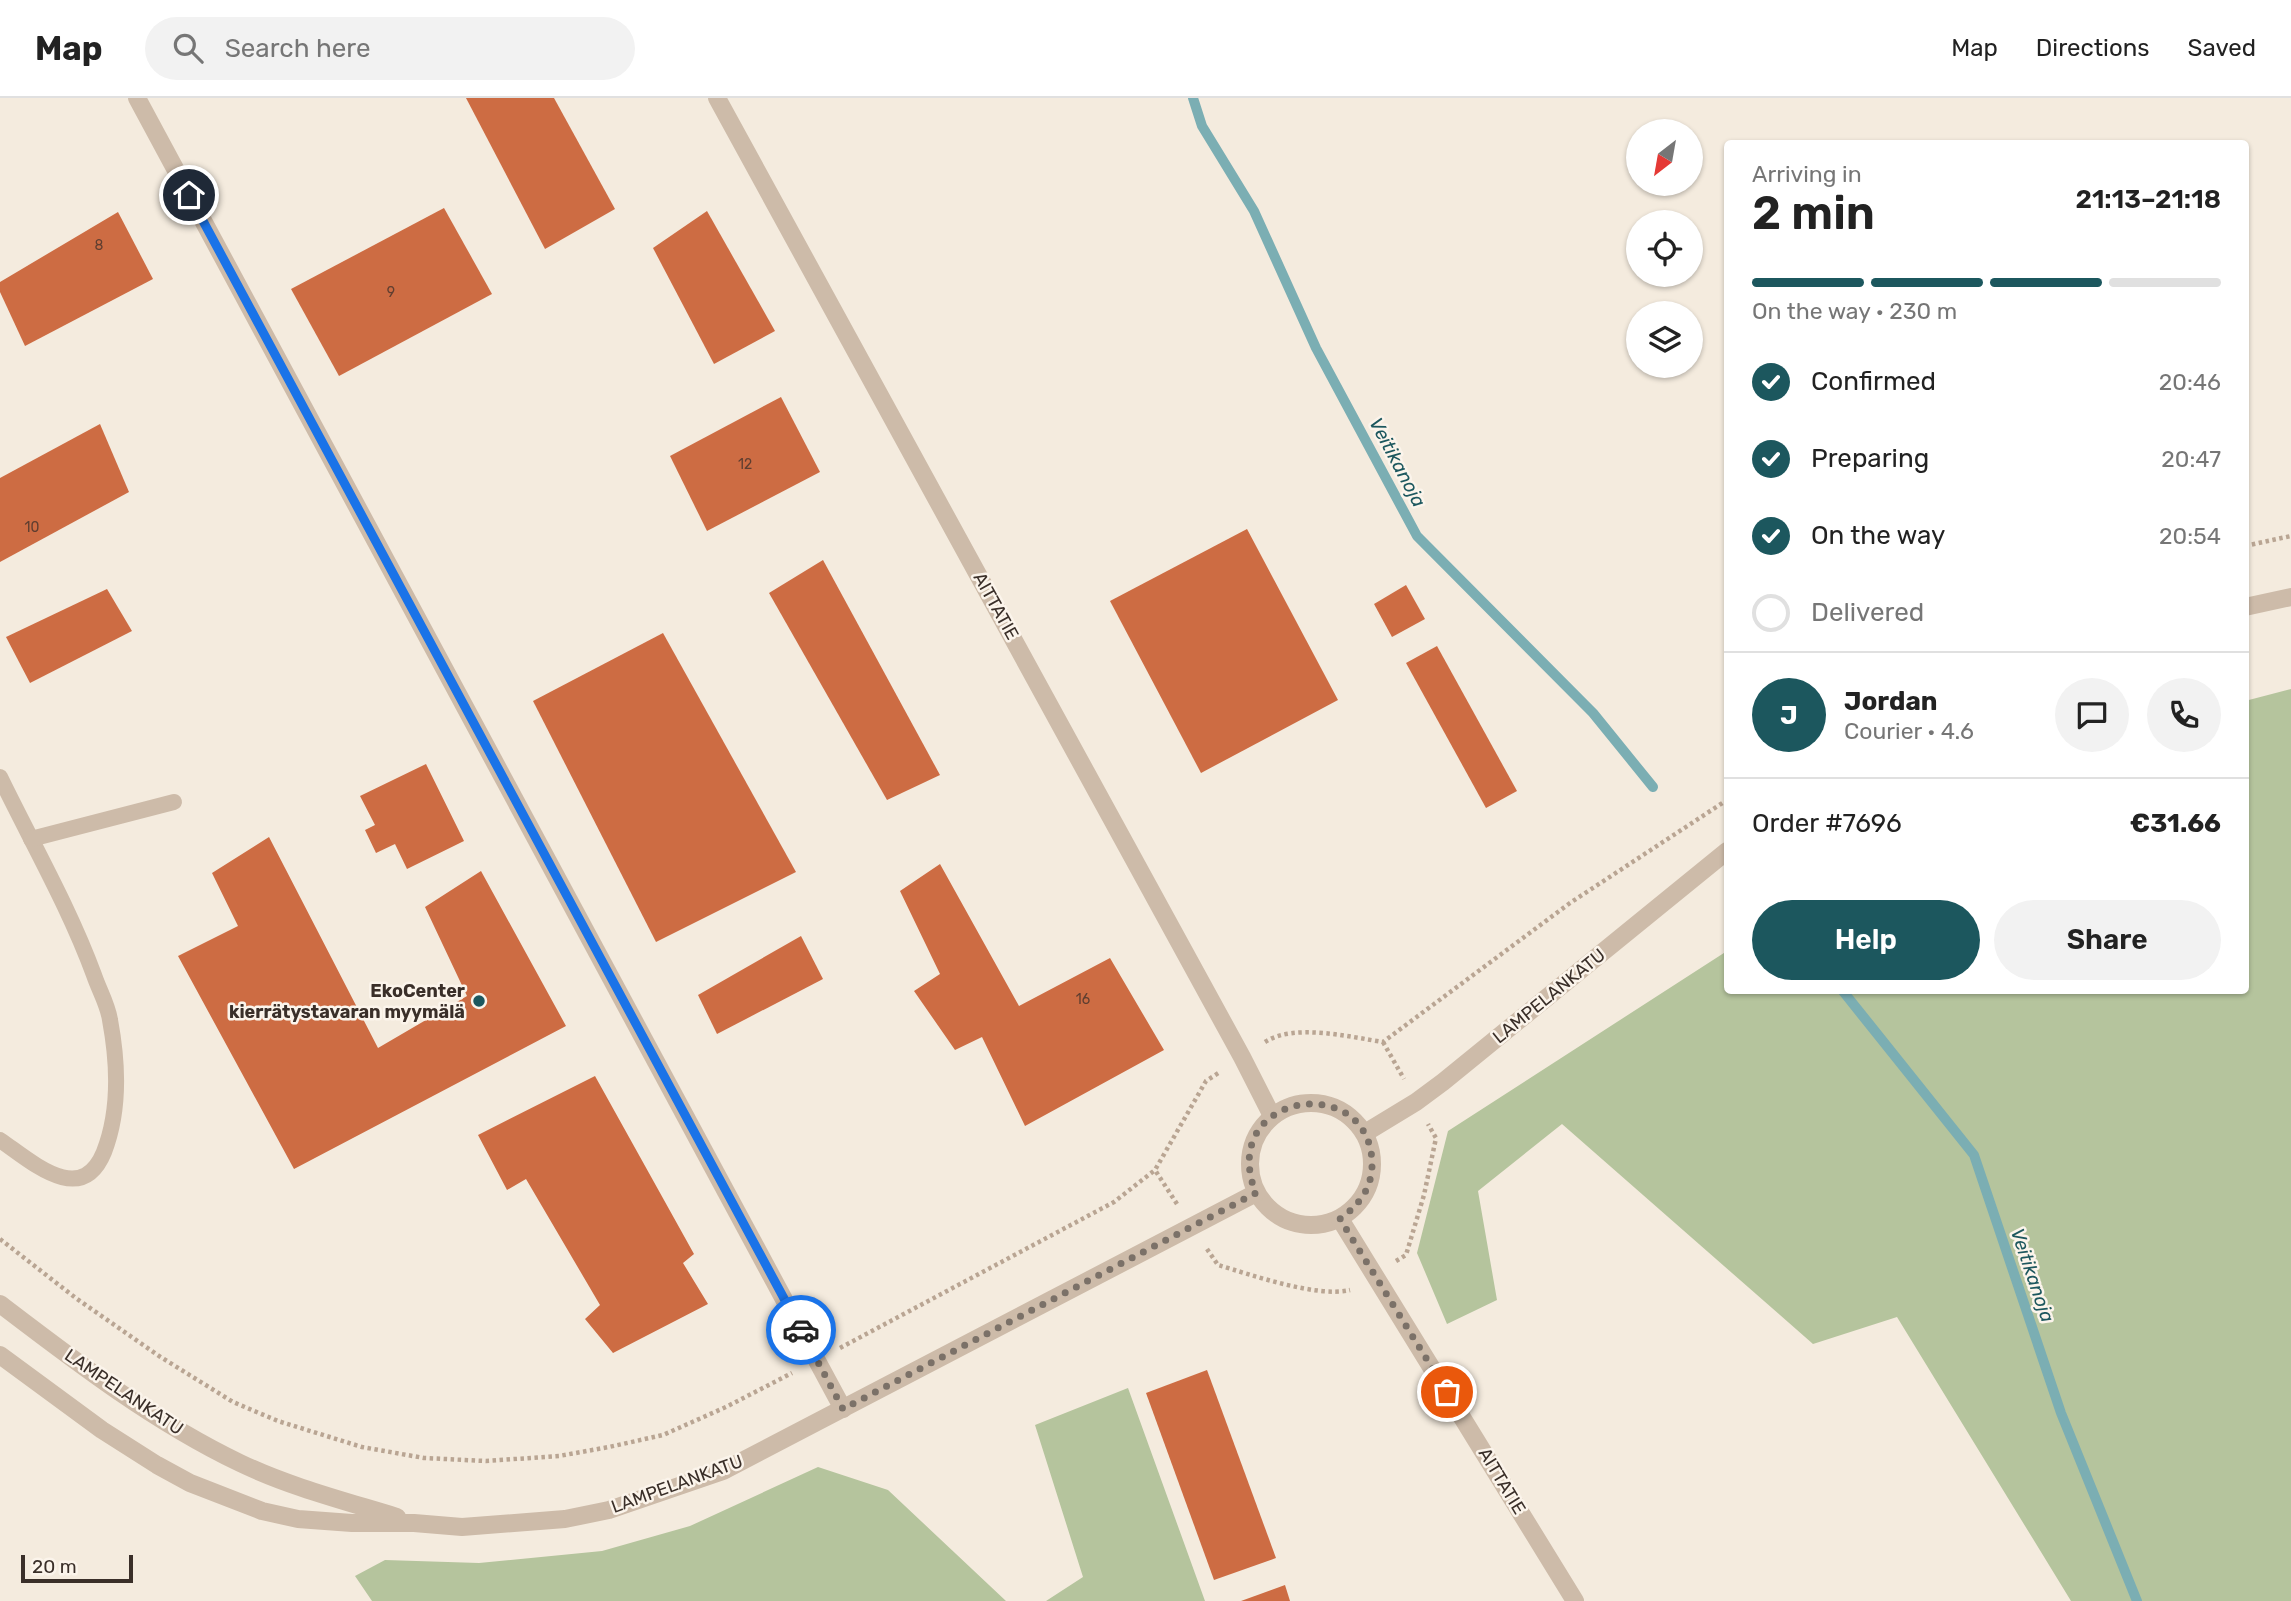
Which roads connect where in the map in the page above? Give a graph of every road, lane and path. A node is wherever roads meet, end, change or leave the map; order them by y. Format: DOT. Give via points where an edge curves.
graph roads {
  1 [pos="137,98"];
  2 [pos="718,98"];
  3 [pos="2291,536"];
  4 [pos="2249,545"];
  5 [pos="2291,597"];
  6 [pos="2249,606"];
  7 [pos="0,778"];
  8 [pos="1724,802"];
  9 [pos="174,803"];
  10 [pos="30,839"];
  11 [pos="1724,853"];
  12 [pos="1383,1042"];
  13 [pos="1242,1057"];
  14 [pos="1416,1102"];
  15 [pos="1272,1116"];
  16 [pos="1364,1133"];
  17 [pos="0,1140"];
  18 [pos="1155,1170"];
  19 [pos="1256,1193"];
  20 [pos="1340,1219"];
  21 [pos="1192,1226"];
  22 [pos="0,1239"];
  23 [pos="1375,1274"];
  24 [pos="0,1304"];
  25 [pos="0,1355"];
  26 [pos="817,1361"];
  27 [pos="843,1409"];
  28 [pos="414,1523"];
  29 [pos="1575,1601"];
  1 -- 26 [label="street"];
  2 -- 13 [label="street, AITTATIE"];
  3 -- 4 [label="path"];
  5 -- 6 [label="street"];
  7 -- 10 [label="lane"];
  8 -- 12 [label="path" via="1570,903"];
  9 -- 10 [label="lane"];
  10 -- 17 [label="lane" via="80,939 110,1018 117,1085 109,1138 88,1175 69,1180 52,1175"];
  11 -- 14 [label="street, LAMPELANKATU"];
  12 -- 13 [label="path" via="1323,1033 1276,1035"];
  12 -- 14 [label="path"];
  13 -- 15 [label="street, AITTATIE"];
  13 -- 18 [label="path" via="1206,1081"];
  14 -- 16 [label="street, LAMPELANKATU"];
  14 -- 23 [label="path" via="1436,1138 1424,1195 1406,1255"];
  15 -- 16 [label="street" via="1312,1102 1333,1106 1351,1117"];
  15 -- 19 [label="street" via="1258,1132 1250,1152"];
  16 -- 20 [label="street" via="1372,1162 1367,1191"];
  18 -- 21 [label="path"];
  18 -- 26 [label="path" via="1114,1202"];
  19 -- 20 [label="street" via="1267,1209 1283,1220 1321,1225"];
  19 -- 21 [label="street, LAMPELANKATU"];
  20 -- 23 [label="street, AITTATIE"];
  21 -- 23 [label="path" via="1218,1265 1275,1281 1329,1292 1349,1291"];
  21 -- 27 [label="street, LAMPELANKATU"];
  22 -- 26 [label="path" via="77,1299 233,1402 362,1447 424,1458 485,1461 559,1456 663,1435"];
  23 -- 29 [label="street, AITTATIE"];
  24 -- 28 [label="street, LAMPELANKATU" via="124,1395 197,1441 290,1483"];
  25 -- 28 [label="street, LAMPELANKATU" via="157,1465 225,1497 298,1519"];
  26 -- 27 [label="street"];
  27 -- 28 [label="street, LAMPELANKATU" via="723,1471 609,1510 520,1524 462,1527"];
}
